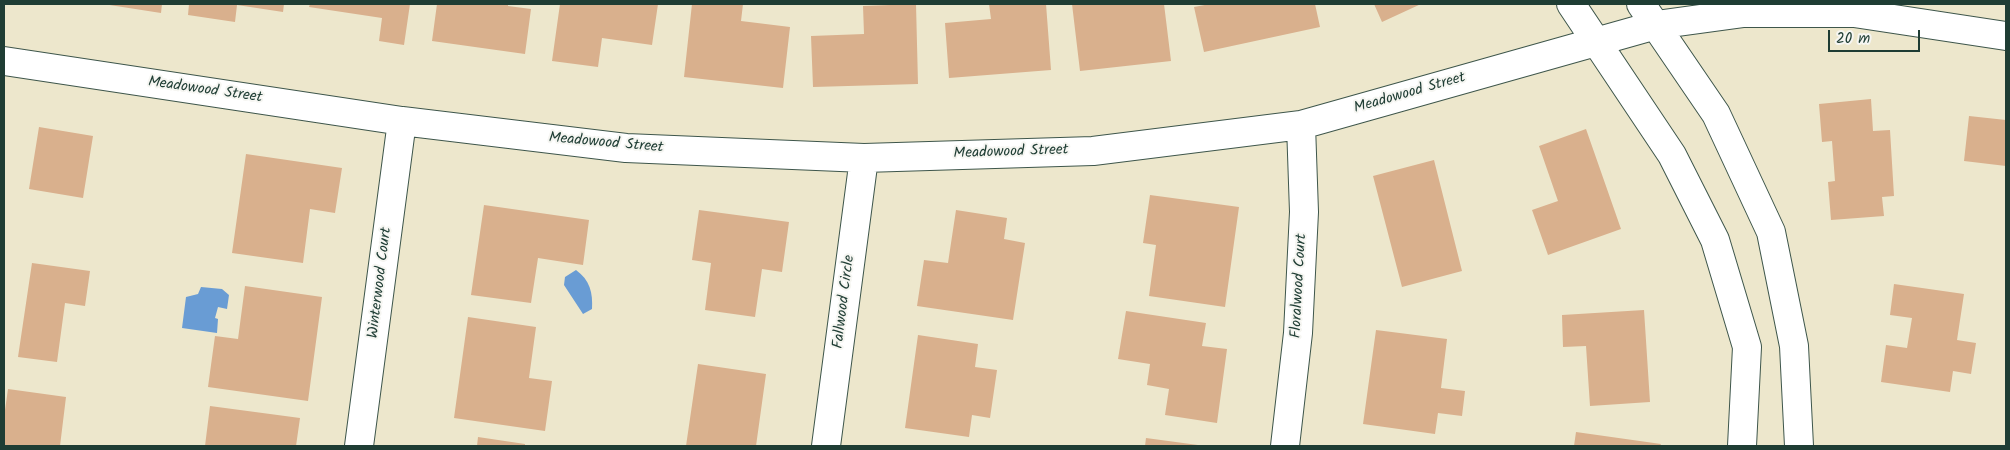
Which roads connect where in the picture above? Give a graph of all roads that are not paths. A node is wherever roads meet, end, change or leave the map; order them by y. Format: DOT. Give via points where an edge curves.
graph roads {
  1 [pos="1571,4"];
  2 [pos="1648,14"];
  3 [pos="2006,36"];
  4 [pos="1597,41"];
  5 [pos="4,61"];
  6 [pos="402,120"];
  7 [pos="1301,124"];
  8 [pos="864,158"];
  9 [pos="359,446"];
  10 [pos="826,446"];
  11 [pos="1285,446"];
  12 [pos="1742,446"];
  13 [pos="1798,446"];
  1 -- 4 [label="street"];
  2 -- 3 [label="street, Meadowood Street" via="1854,13"];
  2 -- 4 [label="street, Meadowood Street"];
  2 -- 13 [label="street" via="1716,114 1771,232 1794,346"];
  4 -- 7 [label="street, Meadowood Street"];
  4 -- 12 [label="street" via="1672,155 1715,240 1747,347"];
  5 -- 6 [label="street, Meadowood Street"];
  6 -- 8 [label="street, Meadowood Street" via="626,148"];
  6 -- 9 [label="street, Winterwood Court"];
  7 -- 8 [label="street, Meadowood Street" via="1093,150"];
  7 -- 11 [label="street, Floralwood Court" via="1304,212 1298,333"];
  8 -- 10 [label="street, Fallwood Circle"];
}
